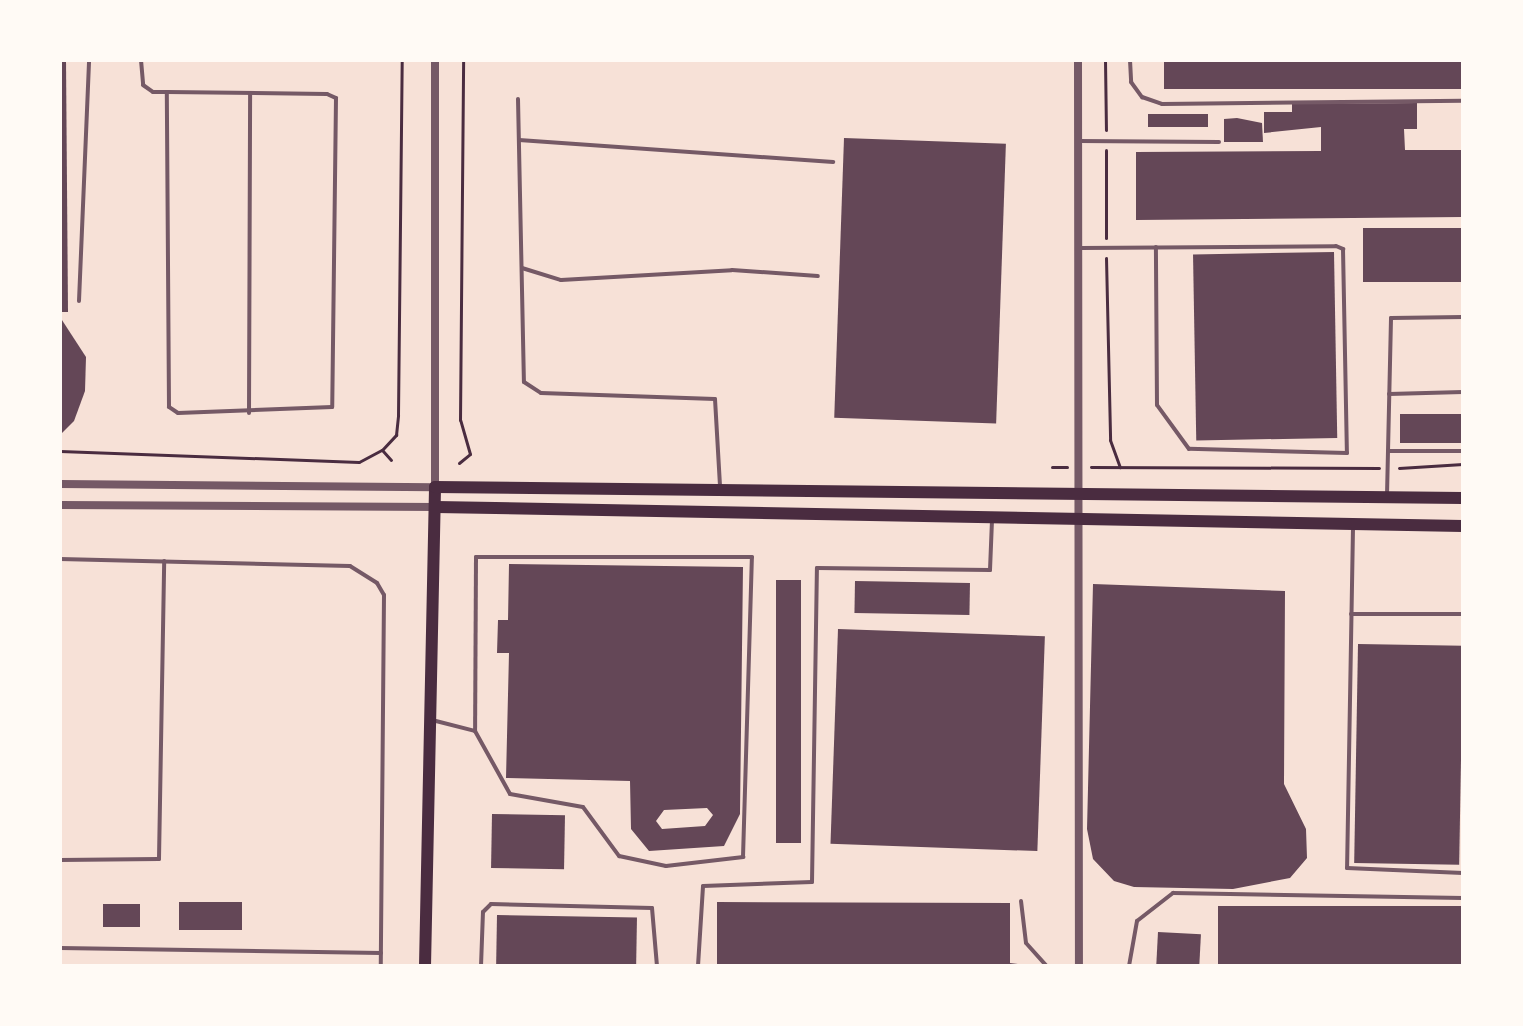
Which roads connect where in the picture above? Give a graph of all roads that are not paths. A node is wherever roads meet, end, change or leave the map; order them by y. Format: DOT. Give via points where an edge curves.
graph roads {
  1 [pos="89,60"];
  2 [pos="141,60"];
  3 [pos="435,60"];
  4 [pos="1078,60"];
  5 [pos="1130,60"];
  6 [pos="167,92"];
  7 [pos="250,93"];
  8 [pos="518,99"];
  9 [pos="1463,101"];
  10 [pos="519,140"];
  11 [pos="1079,141"];
  12 [pos="1219,142"];
  13 [pos="833,162"];
  14 [pos="1156,247"];
  15 [pos="1080,248"];
  16 [pos="522,268"];
  17 [pos="818,276"];
  18 [pos="79,301"];
  19 [pos="1463,317"];
  20 [pos="1463,392"];
  21 [pos="1389,394"];
  22 [pos="249,413"];
  23 [pos="1388,451"];
  24 [pos="1463,451"];
  25 [pos="60,484"];
  26 [pos="435,487"];
  27 [pos="720,489"];
  28 [pos="1082,493"];
  29 [pos="1387,497"];
  30 [pos="1463,498"];
  31 [pos="60,505"];
  32 [pos="436,507"];
  33 [pos="993,515"];
  34 [pos="1081,515"];
  35 [pos="1354,523"];
  36 [pos="1463,526"];
  37 [pos="60,559"];
  38 [pos="164,561"];
  39 [pos="1351,614"];
  40 [pos="1463,614"];
  41 [pos="432,720"];
  42 [pos="475,731"];
  43 [pos="60,860"];
  44 [pos="1463,873"];
  45 [pos="1463,898"];
  46 [pos="1021,901"];
  47 [pos="60,948"];
  48 [pos="381,953"];
  49 [pos="381,966"];
  50 [pos="425,966"];
  51 [pos="481,966"];
  52 [pos="657,966"];
  53 [pos="698,966"];
  54 [pos="1047,966"];
  55 [pos="1079,966"];
  56 [pos="1129,966"];
  1 -- 18 [label="lane"];
  2 -- 6 [label="lane" via="143,85"];
  3 -- 26 [label="street"];
  4 -- 11 [label="street"];
  5 -- 9 [label="lane" via="1136,89 1162,104"];
  6 -- 7 [label="lane"];
  6 -- 22 [label="lane" via="164,394 178,413"];
  7 -- 22 [label="lane"];
  7 -- 22 [label="lane" via="327,94 340,111 337,396 319,412"];
  8 -- 10 [label="lane"];
  10 -- 13 [label="lane"];
  10 -- 16 [label="lane"];
  11 -- 12 [label="lane"];
  11 -- 15 [label="street"];
  14 -- 14 [label="lane" via="1343,249 1347,453 1189,449 1157,405"];
  14 -- 15 [label="lane"];
  15 -- 28 [label="street"];
  16 -- 17 [label="lane" via="561,280 732,270"];
  16 -- 27 [label="lane" via="524,382 541,393 715,399"];
  19 -- 21 [label="lane" via="1391,318"];
  20 -- 21 [label="lane"];
  21 -- 23 [label="lane"];
  23 -- 24 [label="lane"];
  23 -- 29 [label="lane"];
  25 -- 26 [label="street"];
  26 -- 27 [label="main road"];
  26 -- 32 [label="main road"];
  27 -- 28 [label="main road"];
  28 -- 29 [label="main road"];
  28 -- 34 [label="street"];
  29 -- 30 [label="main road"];
  31 -- 32 [label="street"];
  32 -- 33 [label="main road"];
  32 -- 41 [label="main road"];
  33 -- 34 [label="main road"];
  33 -- 53 [label="lane" via="990,570 817,568 812,882 703,886"];
  34 -- 35 [label="main road"];
  34 -- 55 [label="street"];
  35 -- 36 [label="main road"];
  35 -- 39 [label="lane"];
  37 -- 38 [label="lane"];
  38 -- 43 [label="lane" via="159,859"];
  38 -- 48 [label="lane" via="350,566 364,570 384,595"];
  39 -- 40 [label="lane"];
  39 -- 44 [label="lane" via="1347,868"];
  41 -- 42 [label="lane"];
  41 -- 50 [label="main road"];
  42 -- 42 [label="lane" via="503,789 583,807 619,856 666,866 743,857 752,557 476,557"];
  45 -- 56 [label="lane" via="1173,893 1137,921"];
  46 -- 54 [label="lane" via="1026,943"];
  47 -- 48 [label="lane"];
  48 -- 49 [label="lane"];
  51 -- 52 [label="lane" via="483,912 491,904 652,908"];
}
